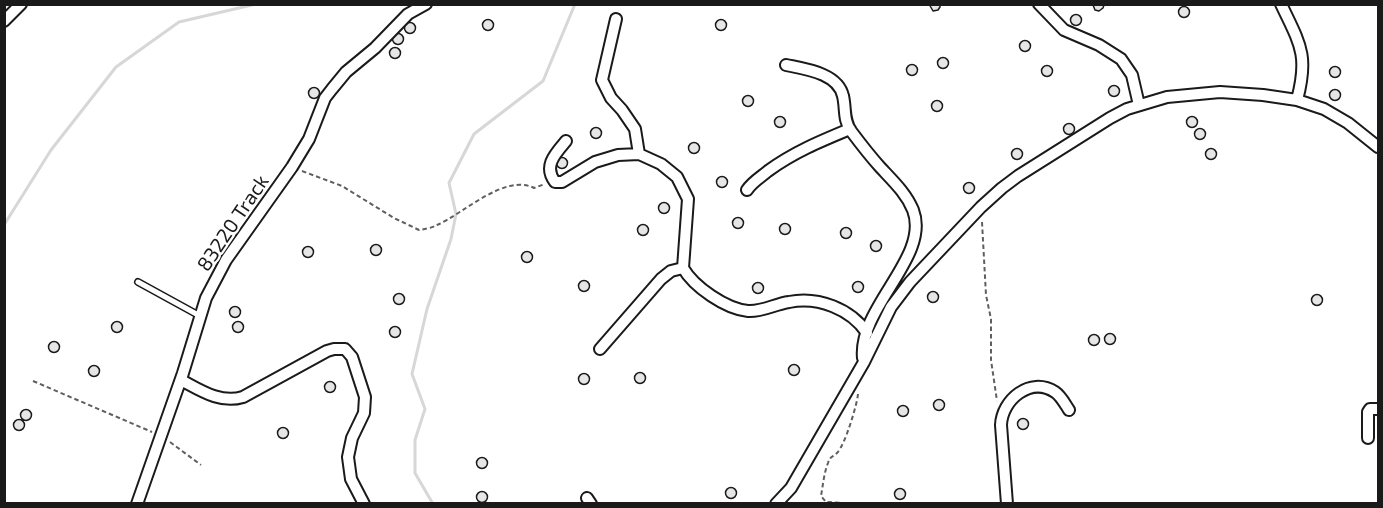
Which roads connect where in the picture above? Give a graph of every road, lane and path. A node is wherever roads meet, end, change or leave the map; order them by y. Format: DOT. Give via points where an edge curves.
graph roads {
  1 [pos="21,4"];
  2 [pos="426,4"];
  3 [pos="1039,4"];
  4 [pos="1281,4"];
  5 [pos="616,19"];
  6 [pos="4,21"];
  7 [pos="786,65"];
  8 [pos="1297,100"];
  9 [pos="1138,105"];
  10 [pos="850,129"];
  11 [pos="566,141"];
  12 [pos="1378,147"];
  13 [pos="639,154"];
  14 [pos="292,167"];
  15 [pos="554,182"];
  16 [pos="747,190"];
  17 [pos="981,207"];
  18 [pos="683,268"];
  19 [pos="138,282"];
  20 [pos="200,316"];
  21 [pos="867,333"];
  22 [pos="600,349"];
  23 [pos="864,362"];
  24 [pos="854,377"];
  25 [pos="181,380"];
  26 [pos="33,381"];
  27 [pos="1378,409"];
  28 [pos="1070,410"];
  29 [pos="1002,414"];
  30 [pos="161,436"];
  31 [pos="1368,438"];
  32 [pos="201,465"];
  33 [pos="137,504"];
  34 [pos="364,504"];
  35 [pos="776,504"];
  36 [pos="862,504"];
  37 [pos="1007,504"];
  1 -- 6 [label="street"];
  2 -- 14 [label="street, 83220 Track" via="408,15 339,80"];
  3 -- 9 [label="street" via="1064,30 1121,59 1132,75"];
  4 -- 8 [label="street" via="1304,63"];
  5 -- 13 [label="street" via="602,80 635,129"];
  7 -- 10 [label="street" via="819,73 838,85"];
  8 -- 9 [label="street" via="1220,92 1167,97"];
  8 -- 12 [label="street" via="1335,114"];
  9 -- 17 [label="street" via="1110,117 1018,176"];
  10 -- 16 [label="street" via="784,159"];
  10 -- 21 [label="street" via="900,188 916,220 909,253"];
  11 -- 15 [label="street" via="550,162"];
  13 -- 15 [label="street" via="618,154 595,162 562,182"];
  13 -- 18 [label="street" via="672,172 688,199"];
  14 -- 15 [label="path" via="342,186 419,230 438,225 509,186 527,184 534,188"];
  14 -- 20 [label="street, 83220 Track" via="226,260"];
  17 -- 23 [label="street" via="900,294"];
  17 -- 29 [label="path" via="993,381"];
  18 -- 21 [label="street" via="702,290 740,310 758,311 790,301 812,302 849,313"];
  18 -- 22 [label="street" via="661,279"];
  19 -- 20 [label="lane"];
  20 -- 25 [label="street, 83220 Track"];
  21 -- 23 [label="street"];
  23 -- 24 [label="street"];
  24 -- 35 [label="street" via="790,488"];
  24 -- 36 [label="path" via="859,385 856,412 843,443 828,461 821,496 826,502"];
  25 -- 30 [label="street, 83220 Track"];
  25 -- 34 [label="street" via="219,398 235,399 327,351 345,349 352,357 365,397 364,413 348,457 351,479"];
  26 -- 30 [label="path"];
  27 -- 31 [label="street" via="1368,412"];
  28 -- 29 [label="street" via="1058,394 1038,387 1020,392"];
  29 -- 37 [label="street"];
  30 -- 32 [label="path"];
  30 -- 33 [label="street, 83220 Track"];
}
